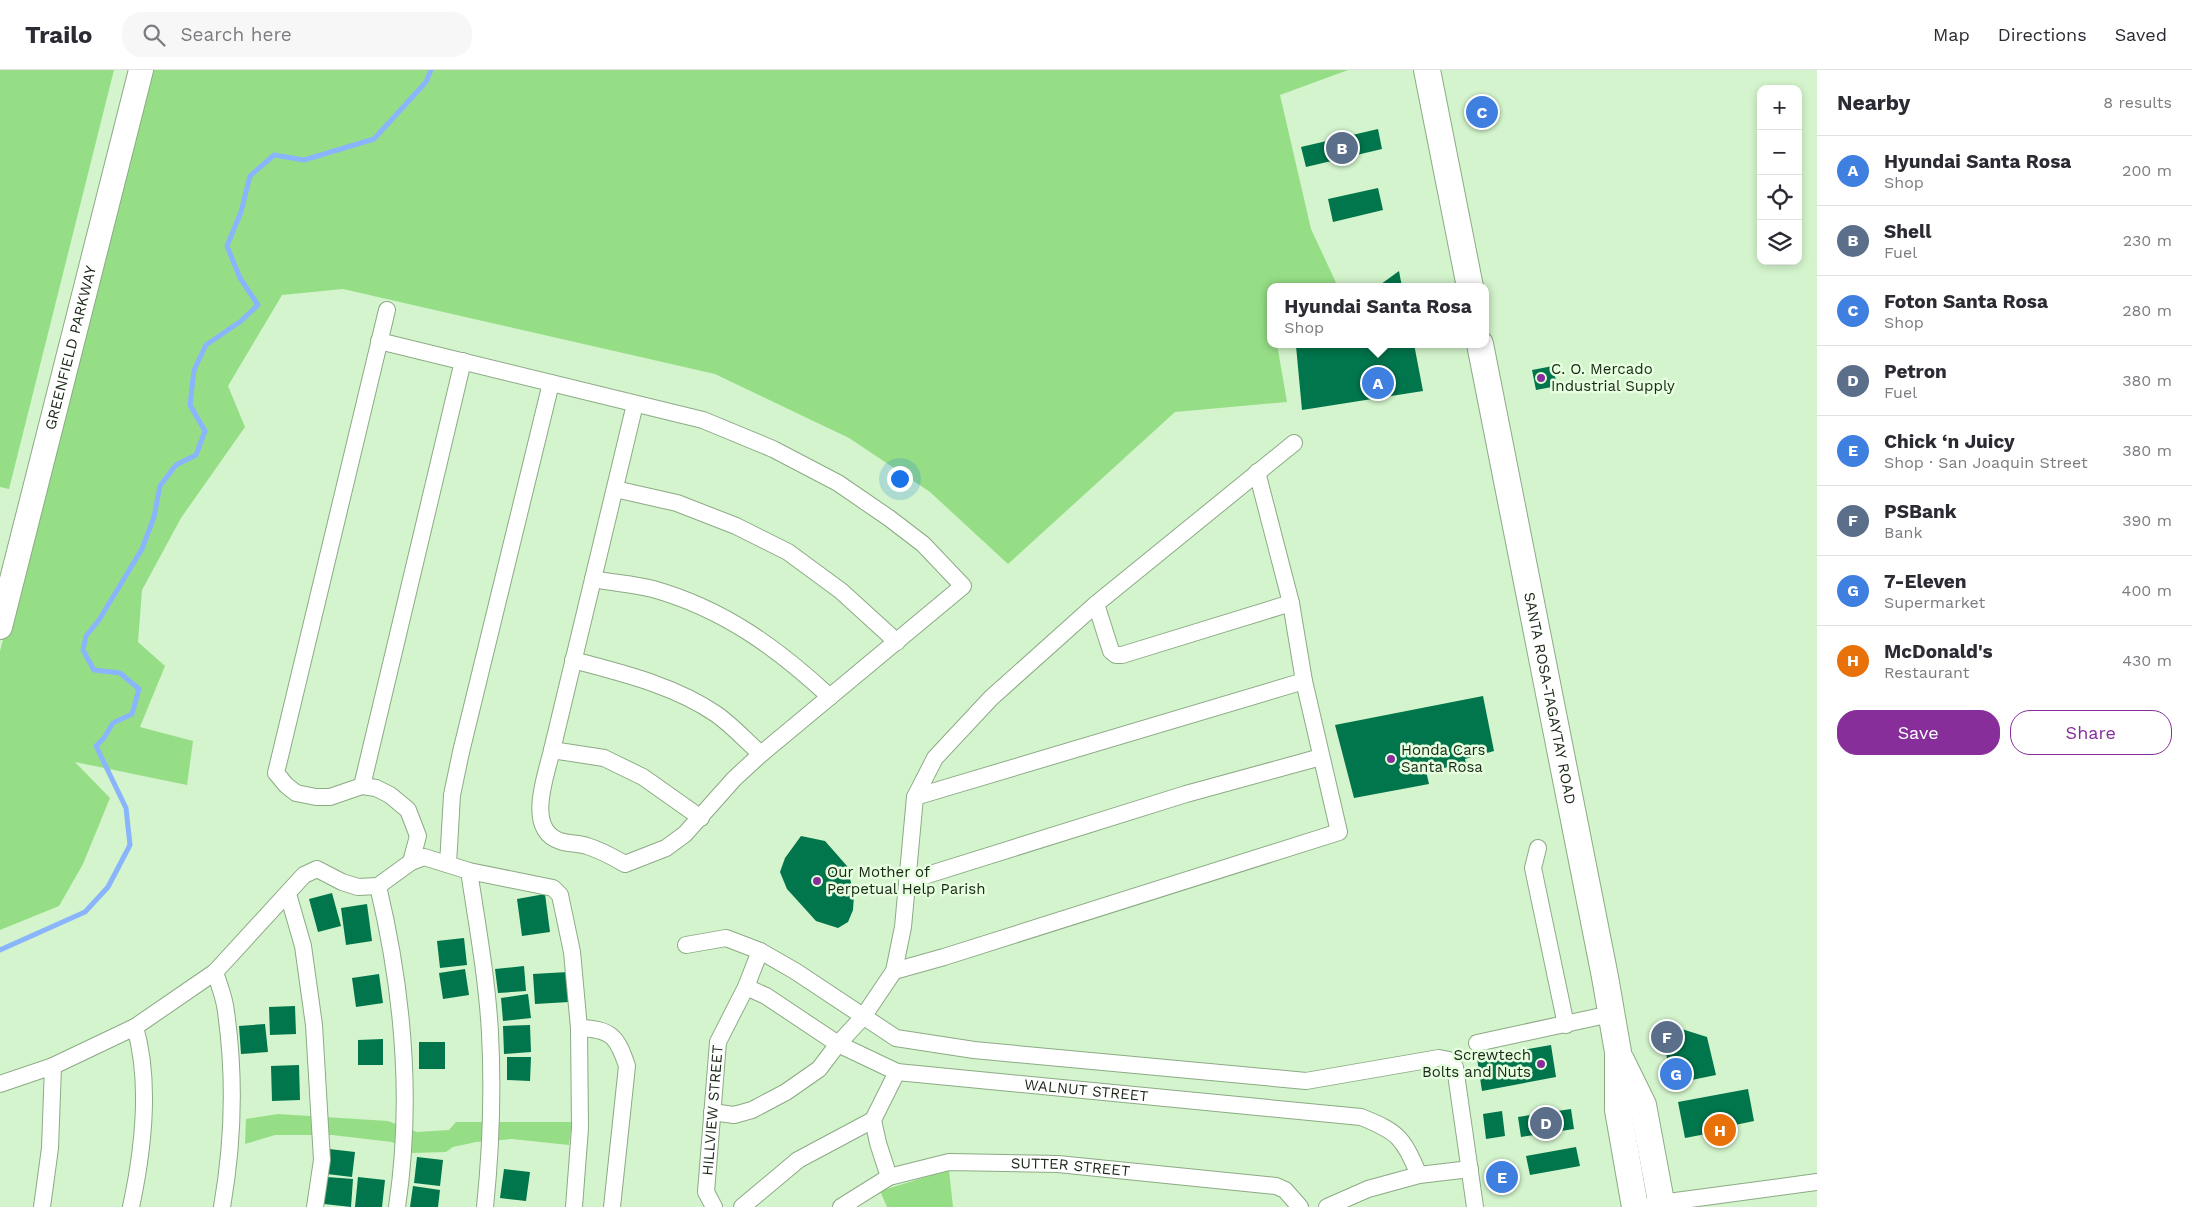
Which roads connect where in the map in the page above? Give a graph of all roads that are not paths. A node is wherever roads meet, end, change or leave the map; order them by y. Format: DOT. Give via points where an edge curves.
graph roads {
  1 [pos="141,70"];
  2 [pos="1427,70"];
  3 [pos="1469,283"];
  4 [pos="386,310"];
  5 [pos="379,341"];
  6 [pos="1481,348"];
  7 [pos="463,361"];
  8 [pos="551,383"];
  9 [pos="635,404"];
  10 [pos="1294,443"];
  11 [pos="1257,472"];
  12 [pos="615,489"];
  13 [pos="593,579"];
  14 [pos="1291,603"];
  15 [pos="1096,604"];
  16 [pos="0,627"];
  17 [pos="896,642"];
  18 [pos="573,660"];
  19 [pos="1304,681"];
  20 [pos="830,697"];
  21 [pos="552,750"];
  22 [pos="761,754"];
  23 [pos="1321,757"];
  24 [pos="362,786"];
  25 [pos="915,797"];
  26 [pos="701,818"];
  27 [pos="1538,848"];
  28 [pos="411,862"];
  29 [pos="448,864"];
  30 [pos="469,871"];
  31 [pos="908,880"];
  32 [pos="378,886"];
  33 [pos="288,894"];
  34 [pos="686,944"];
  35 [pos="760,950"];
  36 [pos="894,971"];
  37 [pos="215,972"];
  38 [pos="746,988"];
  39 [pos="1611,1014"];
  40 [pos="863,1017"];
  41 [pos="1566,1025"];
  42 [pos="134,1027"];
  43 [pos="579,1028"];
  44 [pos="1477,1043"];
  45 [pos="838,1044"];
  46 [pos="1618,1052"];
  47 [pos="53,1066"];
  48 [pos="897,1072"];
  49 [pos="0,1084"];
  50 [pos="712,1112"];
  51 [pos="873,1120"];
  52 [pos="1470,1169"];
  53 [pos="1419,1175"];
  54 [pos="890,1177"];
  55 [pos="1817,1182"];
  56 [pos="1726,1200"];
  57 [pos="1662,1205"];
  58 [pos="42,1207"];
  59 [pos="131,1207"];
  60 [pos="222,1207"];
  61 [pos="314,1207"];
  62 [pos="396,1207"];
  63 [pos="485,1207"];
  64 [pos="574,1207"];
  65 [pos="612,1207"];
  66 [pos="714,1207"];
  67 [pos="742,1207"];
  68 [pos="842,1207"];
  69 [pos="1300,1207"];
  70 [pos="1327,1207"];
  71 [pos="1475,1207"];
  72 [pos="1634,1207"];
  1 -- 16 [label="main road, GREENFIELD PARKWAY"];
  2 -- 3 [label="main road"];
  4 -- 5 [label="street"];
  5 -- 7 [label="street"];
  5 -- 24 [label="street" via="276,773 296,793 316,797 330,797"];
  6 -- 39 [label="main road, SANTA ROSA-TAGAYTAY ROAD"];
  7 -- 8 [label="street"];
  7 -- 24 [label="street"];
  8 -- 9 [label="street"];
  8 -- 29 [label="street" via="461,752 452,795"];
  9 -- 12 [label="street"];
  9 -- 17 [label="street" via="703,420 773,449 838,483 923,544 963,586"];
  10 -- 11 [label="street"];
  11 -- 14 [label="street"];
  11 -- 15 [label="street"];
  12 -- 13 [label="street"];
  12 -- 17 [label="street" via="677,503 736,526 788,552 841,591"];
  13 -- 18 [label="street"];
  13 -- 20 [label="street" via="652,589 706,608 747,630 786,657"];
  14 -- 15 [label="street" via="1122,655 1111,651"];
  14 -- 19 [label="street"];
  15 -- 25 [label="street" via="991,698 957,734 935,758"];
  17 -- 20 [label="street"];
  18 -- 21 [label="street"];
  18 -- 22 [label="street" via="627,674 678,693 716,714"];
  19 -- 23 [label="street"];
  19 -- 25 [label="street"];
  20 -- 22 [label="street"];
  21 -- 26 [label="street" via="604,758 643,777"];
  21 -- 26 [label="street" via="540,819 544,830 559,841 586,846 625,864 666,848"];
  22 -- 26 [label="street" via="734,779"];
  23 -- 31 [label="street" via="1186,794"];
  23 -- 36 [label="street" via="1339,832"];
  24 -- 28 [label="street" via="390,795 408,810 418,836"];
  25 -- 31 [label="street"];
  27 -- 41 [label="street" via="1533,868"];
  28 -- 29 [label="street" via="424,858"];
  28 -- 32 [label="street"];
  29 -- 30 [label="street"];
  30 -- 43 [label="street" via="553,888 560,895 572,952"];
  30 -- 63 [label="street" via="490,1031 492,1098"];
  31 -- 36 [label="street"];
  32 -- 33 [label="street" via="358,887 318,869 304,875"];
  32 -- 62 [label="street" via="390,936 405,1062 405,1137"];
  33 -- 37 [label="street"];
  33 -- 61 [label="street" via="303,946 314,1025 322,1160"];
  34 -- 35 [label="street" via="726,938"];
  35 -- 38 [label="street, HILLVIEW STREET"];
  35 -- 40 [label="street"];
  36 -- 40 [label="street"];
  37 -- 42 [label="street"];
  37 -- 60 [label="street" via="226,1011 231,1071 230,1161"];
  38 -- 45 [label="street, WALNUT STREET" via="766,996"];
  38 -- 50 [label="street, HILLVIEW STREET" via="718,1042"];
  39 -- 41 [label="street"];
  39 -- 46 [label="main road, SANTA ROSA-TAGAYTAY ROAD"];
  40 -- 45 [label="street"];
  40 -- 52 [label="street" via="896,1038 974,1050 1306,1081 1439,1058 1449,1060 1455,1067"];
  41 -- 44 [label="street"];
  42 -- 47 [label="street"];
  42 -- 59 [label="street" via="142,1050 143,1090 140,1147"];
  43 -- 64 [label="street" via="580,1128"];
  43 -- 65 [label="street" via="597,1028 610,1034 620,1044 627,1066"];
  45 -- 48 [label="street, WALNUT STREET"];
  45 -- 50 [label="street" via="819,1069 786,1092 752,1110 734,1115"];
  46 -- 57 [label="main road, SANTA ROSA-TAGAYTAY ROAD" via="1643,1104"];
  46 -- 72 [label="main road, SANTA ROSA-TAGAYTAY ROAD" via="1618,1110"];
  47 -- 49 [label="street"];
  47 -- 58 [label="street" via="50,1148"];
  48 -- 51 [label="street"];
  48 -- 53 [label="street, WALNUT STREET" via="1361,1117 1387,1127 1406,1145"];
  50 -- 66 [label="street, HILLVIEW STREET" via="706,1192"];
  51 -- 54 [label="street"];
  51 -- 67 [label="street" via="798,1160"];
  52 -- 53 [label="street"];
  52 -- 71 [label="street"];
  53 -- 70 [label="street" via="1368,1189"];
  54 -- 68 [label="street, SUTTER STREET"];
  54 -- 69 [label="street, SUTTER STREET" via="949,1162 1058,1164 1276,1186 1285,1190"];
  55 -- 56 [label="street"];
  56 -- 57 [label="street"];
  57 -- 72 [label="street"];
}
